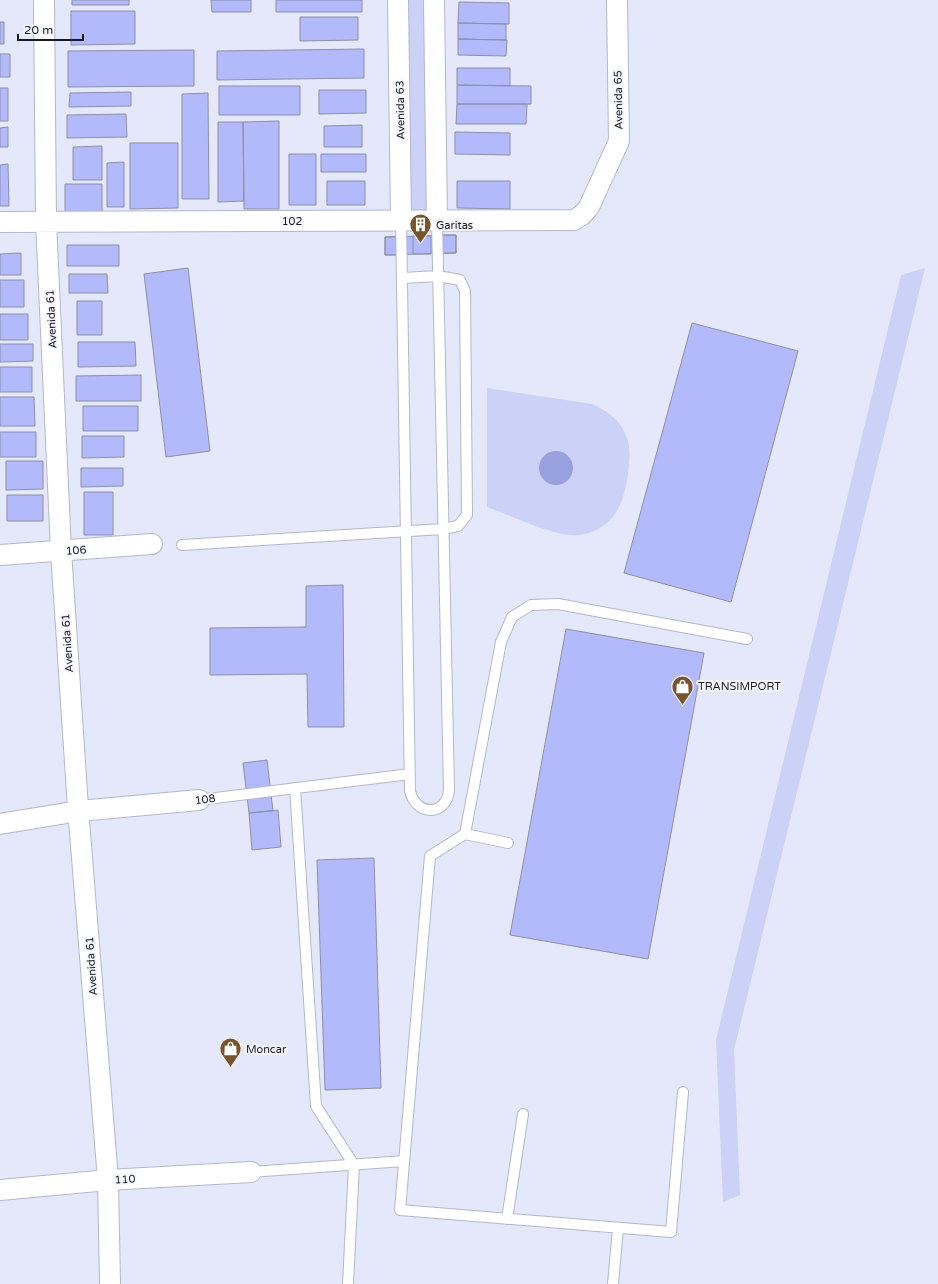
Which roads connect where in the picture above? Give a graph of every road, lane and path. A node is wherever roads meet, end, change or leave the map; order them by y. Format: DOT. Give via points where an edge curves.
graph roads {
  1 [pos="44,0"];
  2 [pos="398,0"];
  3 [pos="434,0"];
  4 [pos="617,0"];
  5 [pos="582,216"];
  6 [pos="401,220"];
  7 [pos="437,220"];
  8 [pos="46,221"];
  9 [pos="0,222"];
  10 [pos="438,276"];
  11 [pos="403,278"];
  12 [pos="443,529"];
  13 [pos="406,531"];
  14 [pos="152,544"];
  15 [pos="182,545"];
  16 [pos="61,551"];
  17 [pos="0,555"];
  18 [pos="747,639"];
  19 [pos="410,774"];
  20 [pos="295,788"];
  21 [pos="199,800"];
  22 [pos="79,812"];
  23 [pos="0,824"];
  24 [pos="465,834"];
  25 [pos="508,844"];
  26 [pos="683,1092"];
  27 [pos="523,1114"];
  28 [pos="404,1161"];
  29 [pos="354,1165"];
  30 [pos="251,1172"];
  31 [pos="108,1180"];
  32 [pos="0,1190"];
  33 [pos="507,1219"];
  34 [pos="618,1228"];
  35 [pos="110,1284"];
  36 [pos="348,1284"];
  37 [pos="613,1284"];
  1 -- 8 [label="street, Avenida 61"];
  2 -- 6 [label="street, Avenida 63"];
  3 -- 7 [label="street"];
  4 -- 5 [label="street, Avenida 65" via="619,141 589,207"];
  5 -- 7 [label="street, 102" via="574,220"];
  6 -- 7 [label="street, 102"];
  6 -- 8 [label="street, 102"];
  6 -- 11 [label="lane"];
  7 -- 10 [label="lane"];
  8 -- 9 [label="street, 102"];
  8 -- 16 [label="street, Avenida 61"];
  10 -- 11 [label="lane"];
  10 -- 12 [label="lane"];
  10 -- 12 [label="lane" via="460,280 465,291 467,515 458,526"];
  11 -- 13 [label="lane"];
  12 -- 13 [label="lane"];
  12 -- 19 [label="lane" via="449,790 446,802 430,810 419,807 412,797"];
  13 -- 15 [label="lane"];
  13 -- 19 [label="lane"];
  14 -- 16 [label="street, 106"];
  16 -- 17 [label="street, 106"];
  16 -- 22 [label="street, Avenida 61"];
  18 -- 24 [label="lane" via="558,604 531,605 512,617 501,642"];
  19 -- 20 [label="lane, 108"];
  20 -- 21 [label="lane, 108"];
  20 -- 29 [label="lane" via="316,1106"];
  21 -- 22 [label="street, 108"];
  22 -- 23 [label="street, 108"];
  22 -- 31 [label="street, Avenida 61"];
  24 -- 25 [label="lane"];
  24 -- 28 [label="lane" via="430,856"];
  26 -- 34 [label="lane" via="671,1232"];
  27 -- 33 [label="lane"];
  28 -- 29 [label="lane"];
  28 -- 33 [label="lane" via="400,1210"];
  29 -- 30 [label="lane"];
  29 -- 36 [label="lane"];
  30 -- 31 [label="street, 110"];
  31 -- 32 [label="street, 110"];
  31 -- 35 [label="street, Avenida 61"];
  33 -- 34 [label="lane"];
  34 -- 37 [label="lane"];
}
